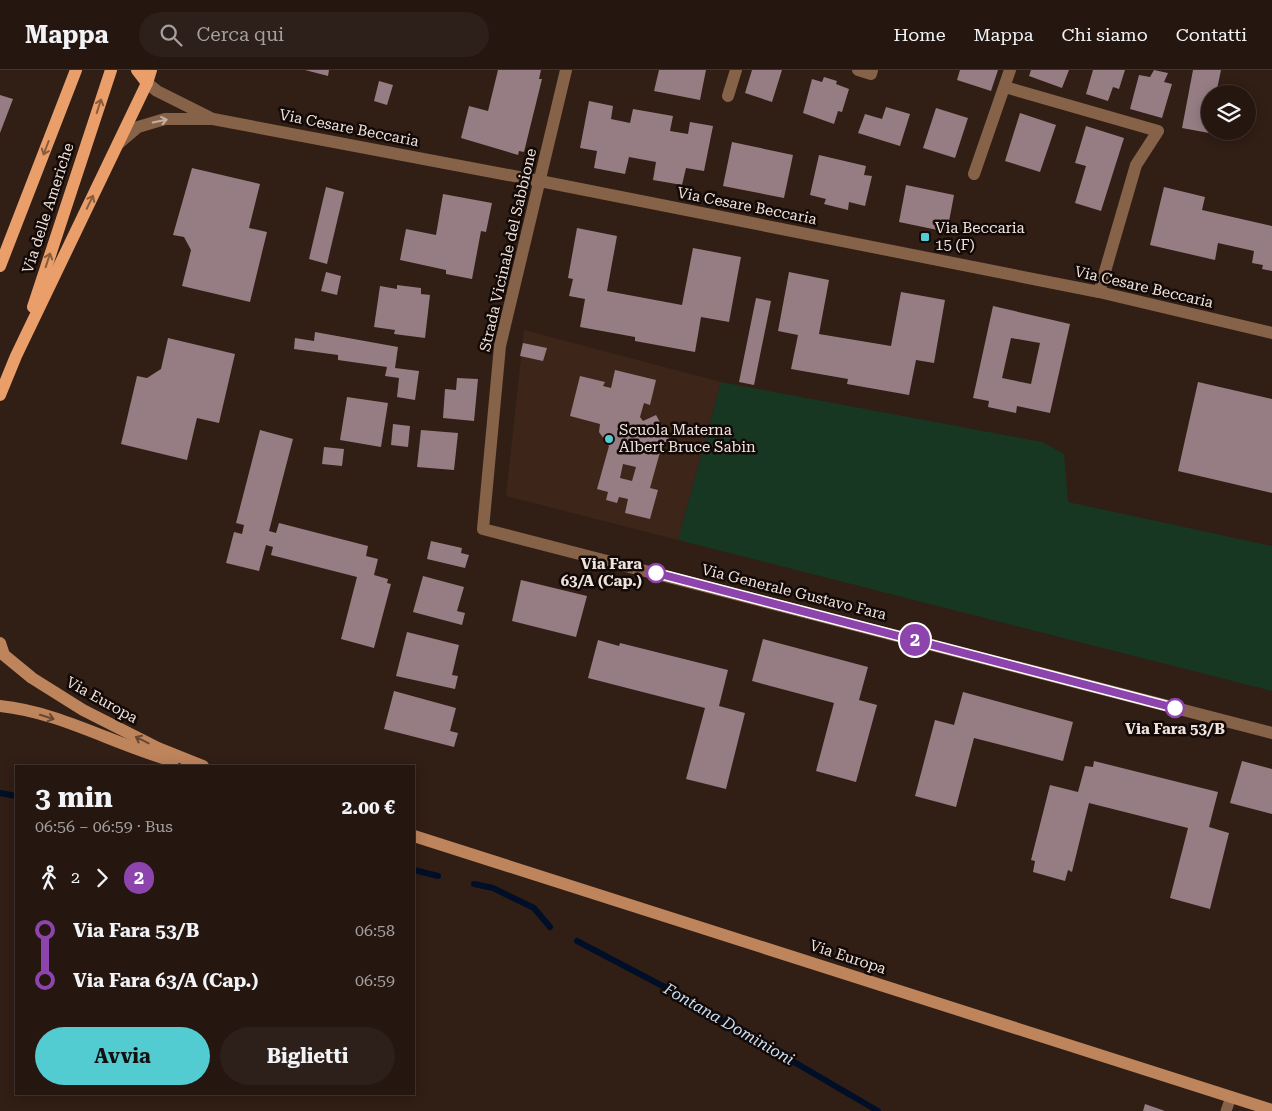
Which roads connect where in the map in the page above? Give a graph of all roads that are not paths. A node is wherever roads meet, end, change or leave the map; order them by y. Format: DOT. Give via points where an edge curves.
graph roads {
  1 [pos="76,70"];
  2 [pos="111,70"];
  3 [pos="137,70"];
  4 [pos="151,70"];
  5 [pos="566,70"];
  6 [pos="736,70"];
  7 [pos="858,70"];
  8 [pos="872,70"];
  9 [pos="1010,70"];
  10 [pos="147,83"];
  11 [pos="1004,87"];
  12 [pos="728,96"];
  13 [pos="213,119"];
  14 [pos="118,144"];
  15 [pos="974,174"];
  16 [pos="540,181"];
  17 [pos="0,266"];
  18 [pos="1099,292"];
  19 [pos="1272,333"];
  20 [pos="16,356"];
  21 [pos="0,395"];
  22 [pos="483,529"];
  23 [pos="0,643"];
  24 [pos="0,706"];
  25 [pos="1272,733"];
  26 [pos="187,765"];
  27 [pos="200,765"];
  28 [pos="415,836"];
  29 [pos="1232,1097"];
  30 [pos="1272,1110"];
  31 [pos="1226,1111"];
  1 -- 17 [label="main road, Via delle Americhe, one-way"];
  20 -- 2 [label="main road, Via delle Americhe, one-way"];
  3 -- 10 [label="main road"];
  4 -- 10 [label="main road"];
  5 -- 16 [label="street, Strada Vicinale del Sabbione"];
  6 -- 12 [label="street"];
  7 -- 8 [label="street" via="871,74"];
  9 -- 11 [label="street"];
  10 -- 13 [label="street, Via Cesare Beccaria"];
  10 -- 14 [label="main road"];
  11 -- 15 [label="street"];
  11 -- 18 [label="street" via="1158,131 1136,165"];
  14 -- 13 [label="street, Via Cesare Beccaria, one-way" via="138,127 165,120"];
  13 -- 16 [label="street, Via Cesare Beccaria"];
  20 -- 14 [label="main road, one-way"];
  16 -- 18 [label="street, Via Cesare Beccaria"];
  16 -- 22 [label="street, Strada Vicinale del Sabbione" via="500,346"];
  18 -- 19 [label="street, Via Cesare Beccaria"];
  20 -- 21 [label="main road"];
  22 -- 25 [label="street, Via Generale Gustavo Fara"];
  27 -- 23 [label="main road, Via Europa, one-way" via="158,748 83,710 32,678 4,655"];
  24 -- 26 [label="main road, Via Europa, one-way" via="19,708"];
  28 -- 29 [label="main road, Via Europa"];
  29 -- 30 [label="main road, Via Europa"];
  29 -- 31 [label="lane"];
}
